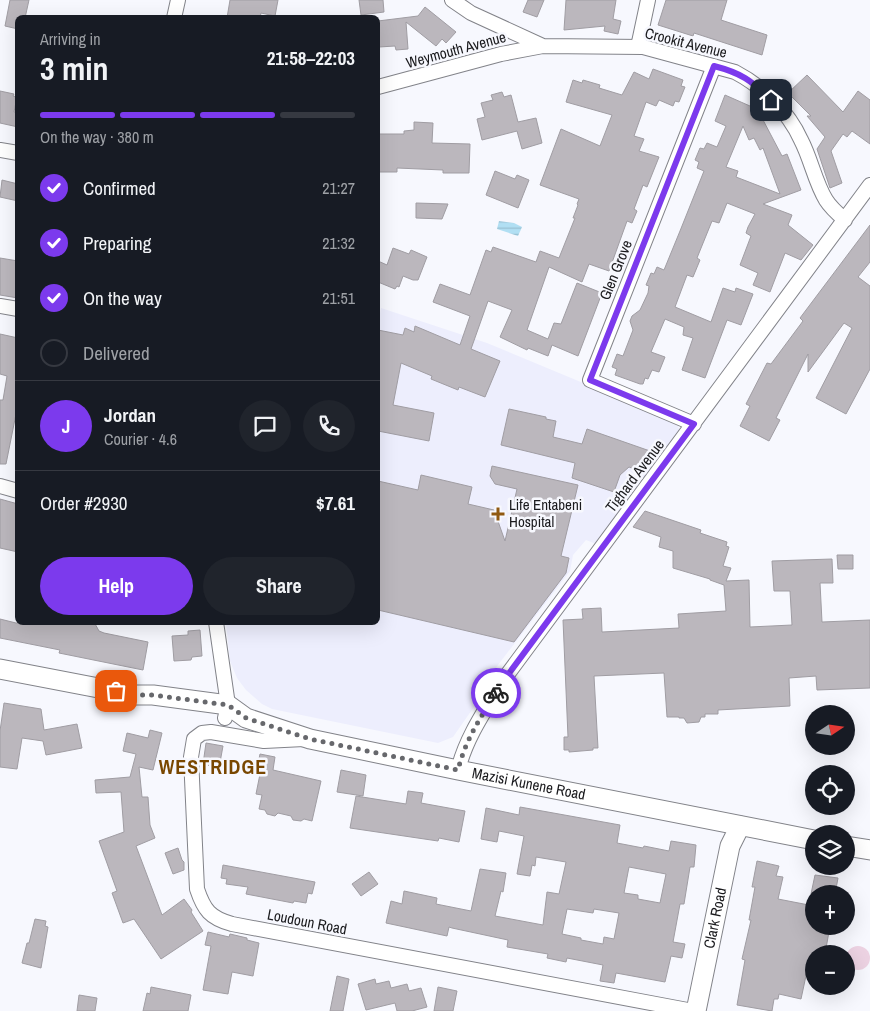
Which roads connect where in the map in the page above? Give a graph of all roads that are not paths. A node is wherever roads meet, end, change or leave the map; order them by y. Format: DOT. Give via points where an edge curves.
graph roads {
  1 [pos="178,0"];
  2 [pos="452,0"];
  3 [pos="648,0"];
  4 [pos="175,15"];
  5 [pos="543,46"];
  6 [pos="638,47"];
  7 [pos="714,66"];
  8 [pos="380,86"];
  9 [pos="0,150"];
  10 [pos="15,152"];
  11 [pos="870,185"];
  12 [pos="845,220"];
  13 [pos="0,306"];
  14 [pos="15,308"];
  15 [pos="694,424"];
  16 [pos="0,486"];
  17 [pos="15,490"];
  18 [pos="216,625"];
  19 [pos="0,669"];
  20 [pos="226,712"];
  21 [pos="310,739"];
  22 [pos="458,770"];
  23 [pos="740,826"];
  24 [pos="805,838"];
  25 [pos="855,848"];
  26 [pos="870,850"];
  27 [pos="695,1011"];
  1 -- 4 [label="street"];
  2 -- 5 [label="street, Crookit Avenue" via="471,14"];
  3 -- 6 [label="street"];
  5 -- 6 [label="street, Crookit Avenue"];
  5 -- 8 [label="street, Weymouth Avenue"];
  6 -- 7 [label="street, Crookit Avenue"];
  7 -- 12 [label="street, Crookit Avenue" via="748,79 783,112 802,140 826,200"];
  7 -- 15 [label="street, Glen Grove" via="590,380"];
  9 -- 10 [label="street"];
  11 -- 12 [label="street, Tighard Avenue"];
  12 -- 15 [label="street, Tighard Avenue"];
  13 -- 14 [label="street"];
  15 -- 22 [label="street, Tighard Avenue" via="504,680 468,739"];
  16 -- 17 [label="street"];
  18 -- 20 [label="street"];
  19 -- 20 [label="street, Mazisi Kunene Road" via="135,695 152,703"];
  20 -- 21 [label="street, Mazisi Kunene Road"];
  21 -- 22 [label="street, Mazisi Kunene Road"];
  21 -- 27 [label="street, Loudoun Road" via="264,741 210,732 194,739 191,757 197,889 202,904 215,919"];
  22 -- 23 [label="street, Mazisi Kunene Road"];
  23 -- 24 [label="street, Mazisi Kunene Road"];
  23 -- 27 [label="street, Clark Road" via="730,846"];
  25 -- 26 [label="street"];
}
